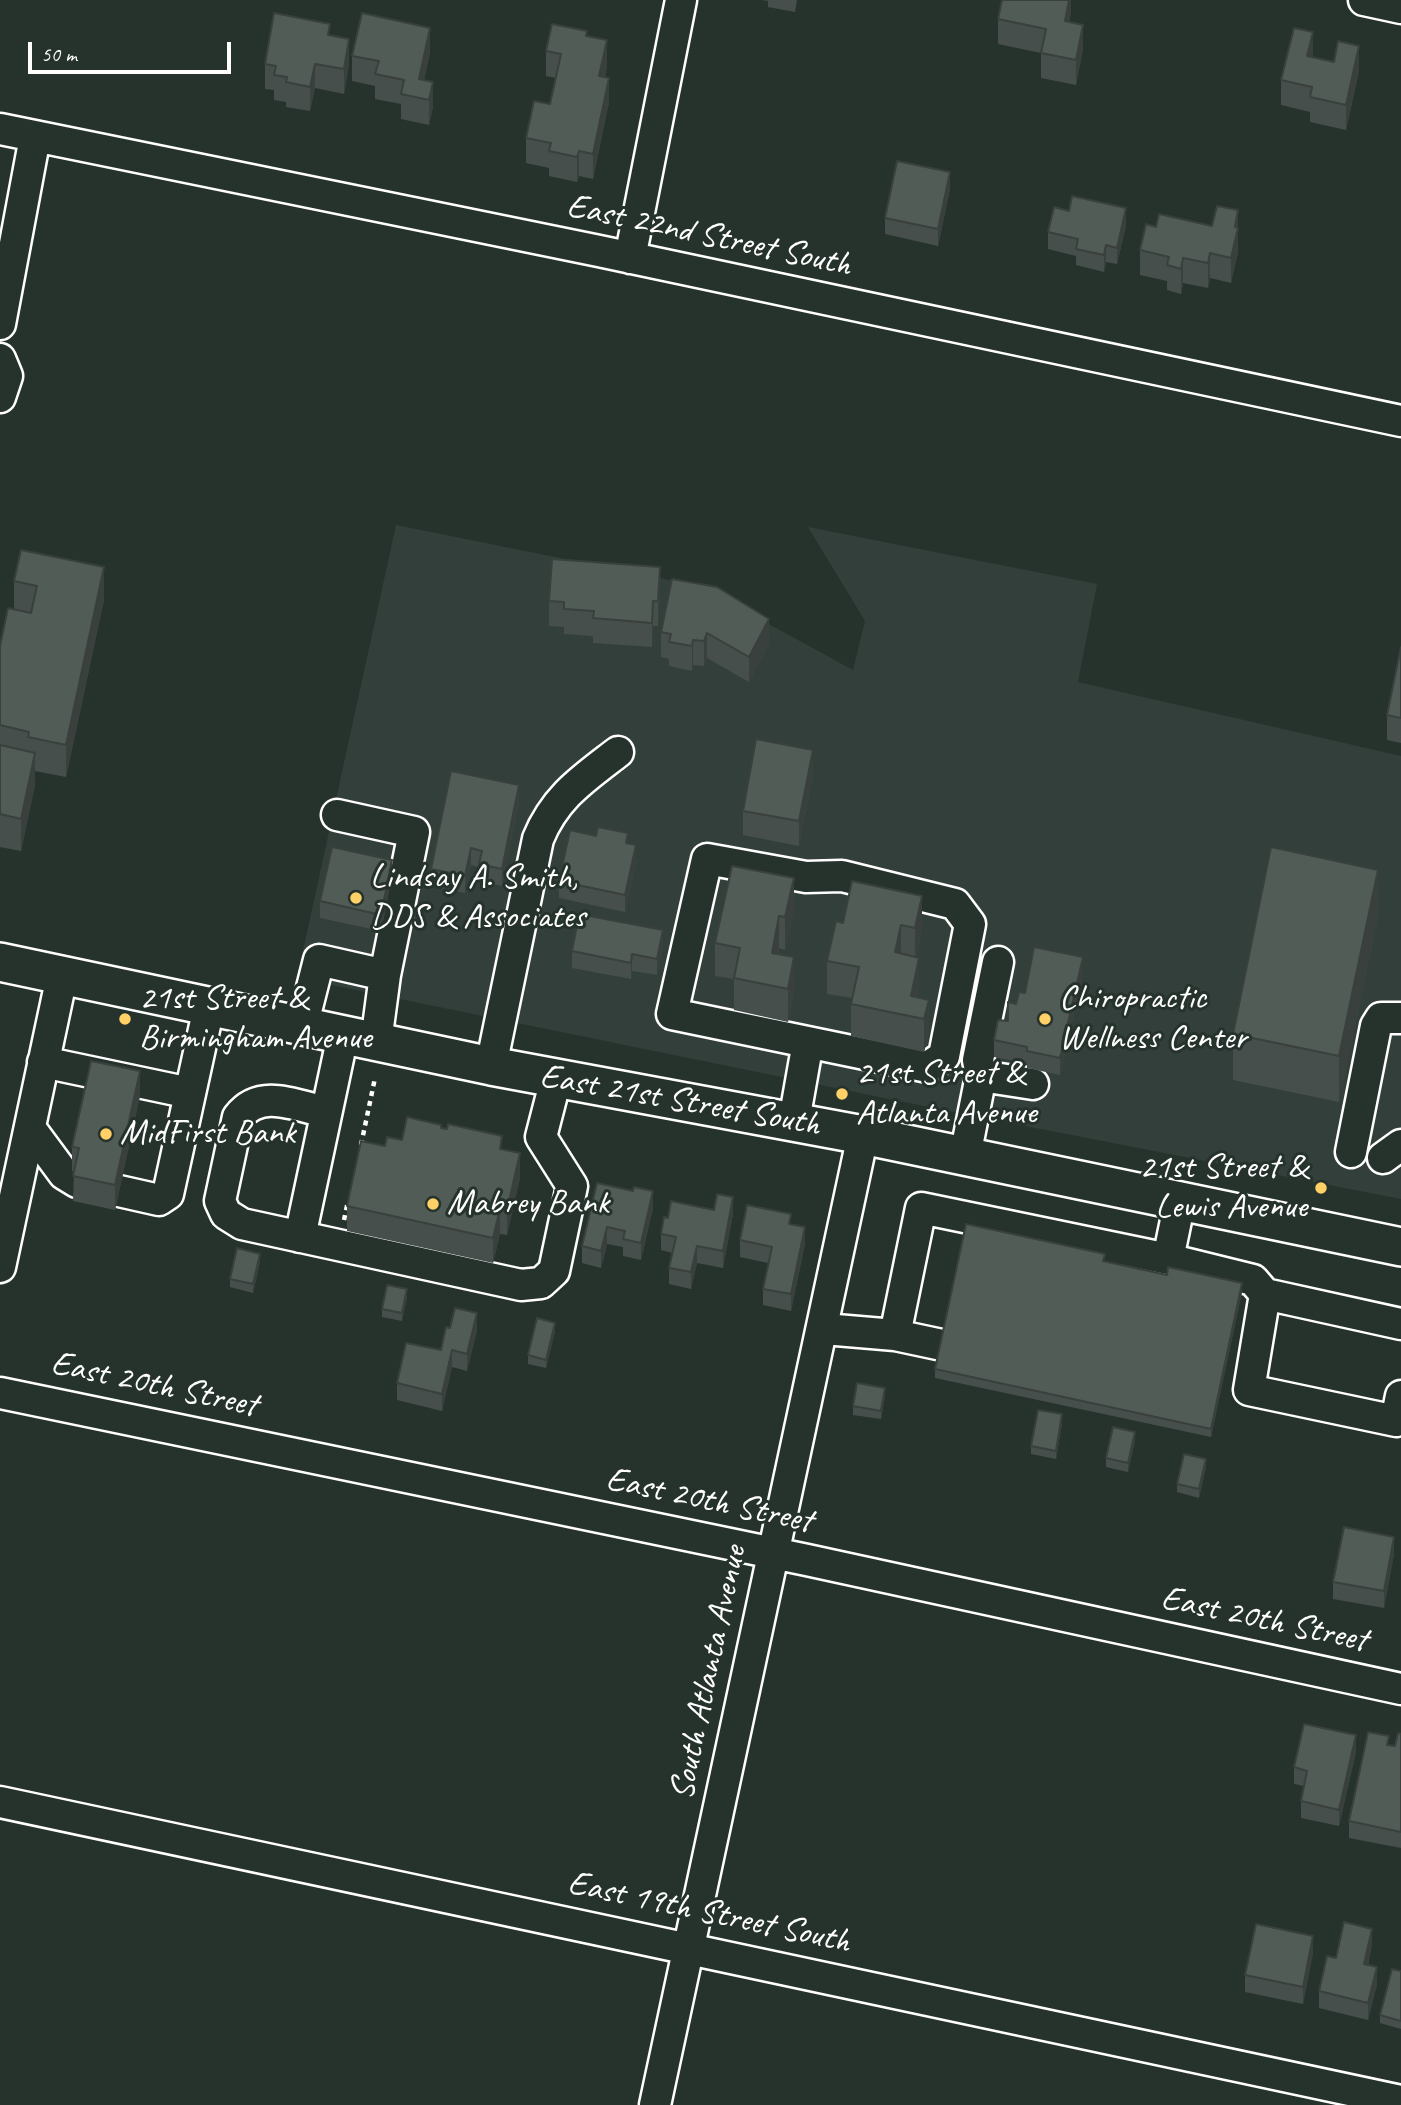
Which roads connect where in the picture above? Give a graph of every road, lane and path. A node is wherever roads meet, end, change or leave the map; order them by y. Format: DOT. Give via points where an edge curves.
graph roads {
  1 [pos="681,0"];
  2 [pos="1364,0"];
  3 [pos="1401,8"];
  4 [pos="0,129"];
  5 [pos="35,137"];
  6 [pos="629,258"];
  7 [pos="0,324"];
  8 [pos="0,359"];
  9 [pos="0,397"];
  10 [pos="1401,421"];
  11 [pos="618,752"];
  12 [pos="337,815"];
  13 [pos="0,962"];
  14 [pos="998,962"];
  15 [pos="385,975"];
  16 [pos="62,976"];
  17 [pos="209,1007"];
  18 [pos="1401,1018"];
  19 [pos="302,1027"];
  20 [pos="808,1042"];
  21 [pos="365,1052"];
  22 [pos="43,1062"];
  23 [pos="491,1066"];
  24 [pos="981,1076"];
  25 [pos="556,1079"];
  26 [pos="1033,1084"];
  27 [pos="190,1093"];
  28 [pos="326,1112"];
  29 [pos="794,1121"];
  30 [pos="30,1128"];
  31 [pos="863,1135"];
  32 [pos="1351,1152"];
  33 [pos="370,1153"];
  34 [pos="965,1156"];
  35 [pos="11,1168"];
  36 [pos="77,1182"];
  37 [pos="119,1191"];
  38 [pos="351,1191"];
  39 [pos="1180,1201"];
  40 [pos="300,1237"];
  41 [pos="339,1245"];
  42 [pos="1401,1247"];
  43 [pos="1168,1259"];
  44 [pos="0,1267"];
  45 [pos="1265,1294"];
  46 [pos="1401,1324"];
  47 [pos="824,1329"];
  48 [pos="895,1335"];
  49 [pos="942,1345"];
  50 [pos="0,1393"];
  51 [pos="1401,1396"];
  52 [pos="774,1554"];
  53 [pos="1401,1689"];
  54 [pos="0,1802"];
  55 [pos="689,1948"];
  56 [pos="1401,2101"];
  57 [pos="655,2105"];
  1 -- 6 [label="street"];
  2 -- 3 [label="street"];
  4 -- 5 [label="street, East 22nd Street South"];
  5 -- 6 [label="street, East 22nd Street South"];
  5 -- 7 [label="street"];
  6 -- 10 [label="street, East 22nd Street South"];
  8 -- 9 [label="street" via="7,376"];
  11 -- 23 [label="street" via="568,791 543,826"];
  12 -- 15 [label="street" via="414,832"];
  13 -- 16 [label="main road, East 21st Street South"];
  14 -- 24 [label="street" via="978,1060"];
  15 -- 19 [label="street" via="319,960"];
  15 -- 21 [label="street"];
  16 -- 17 [label="main road, East 21st Street South"];
  16 -- 22 [label="street"];
  17 -- 19 [label="main road, East 21st Street South"];
  17 -- 27 [label="street"];
  18 -- 32 [label="street" via="1381,1018 1376,1026"];
  19 -- 21 [label="main road, East 21st Street South"];
  20 -- 20 [label="street" via="672,1014 707,859 806,877 842,876 955,904 971,925 944,1056 928,1067"];
  20 -- 29 [label="street"];
  21 -- 23 [label="main road, East 21st Street South"];
  21 -- 28 [label="street"];
  21 -- 33 [label="path" via="359,1150"];
  22 -- 27 [label="street"];
  22 -- 30 [label="street"];
  23 -- 25 [label="main road, East 21st Street South"];
  24 -- 26 [label="street"];
  24 -- 34 [label="street"];
  25 -- 29 [label="main road, East 21st Street South"];
  25 -- 41 [label="street" via="541,1137 572,1186 554,1271 541,1283 522,1285"];
  27 -- 37 [label="street" via="168,1194 159,1200"];
  28 -- 40 [label="street"];
  28 -- 40 [label="street" via="263,1098 246,1107 238,1117 220,1201 226,1214 242,1224"];
  29 -- 31 [label="main road, East 21st Street South"];
  30 -- 35 [label="street"];
  30 -- 36 [label="street" via="64,1174"];
  31 -- 34 [label="main road, East 21st Street South"];
  31 -- 47 [label="street, South Atlanta Avenue"];
  34 -- 39 [label="main road, East 21st Street South"];
  35 -- 44 [label="street"];
  38 -- 41 [label="path"];
  39 -- 42 [label="main road, East 21st Street South"];
  39 -- 43 [label="street"];
  40 -- 41 [label="street"];
  43 -- 45 [label="street" via="1253,1280"];
  43 -- 48 [label="street" via="921,1208"];
  45 -- 46 [label="street"];
  45 -- 51 [label="street" via="1249,1390 1396,1421"];
  47 -- 48 [label="street"];
  47 -- 52 [label="street, South Atlanta Avenue"];
  48 -- 49 [label="street"];
  50 -- 52 [label="street, East 20th Street"];
  52 -- 53 [label="street, East 20th Street"];
  52 -- 55 [label="street, South Atlanta Avenue"];
  54 -- 55 [label="street, East 19th Street South"];
  55 -- 56 [label="street, East 19th Street South"];
  55 -- 57 [label="street, South Atlanta Avenue"];
}
